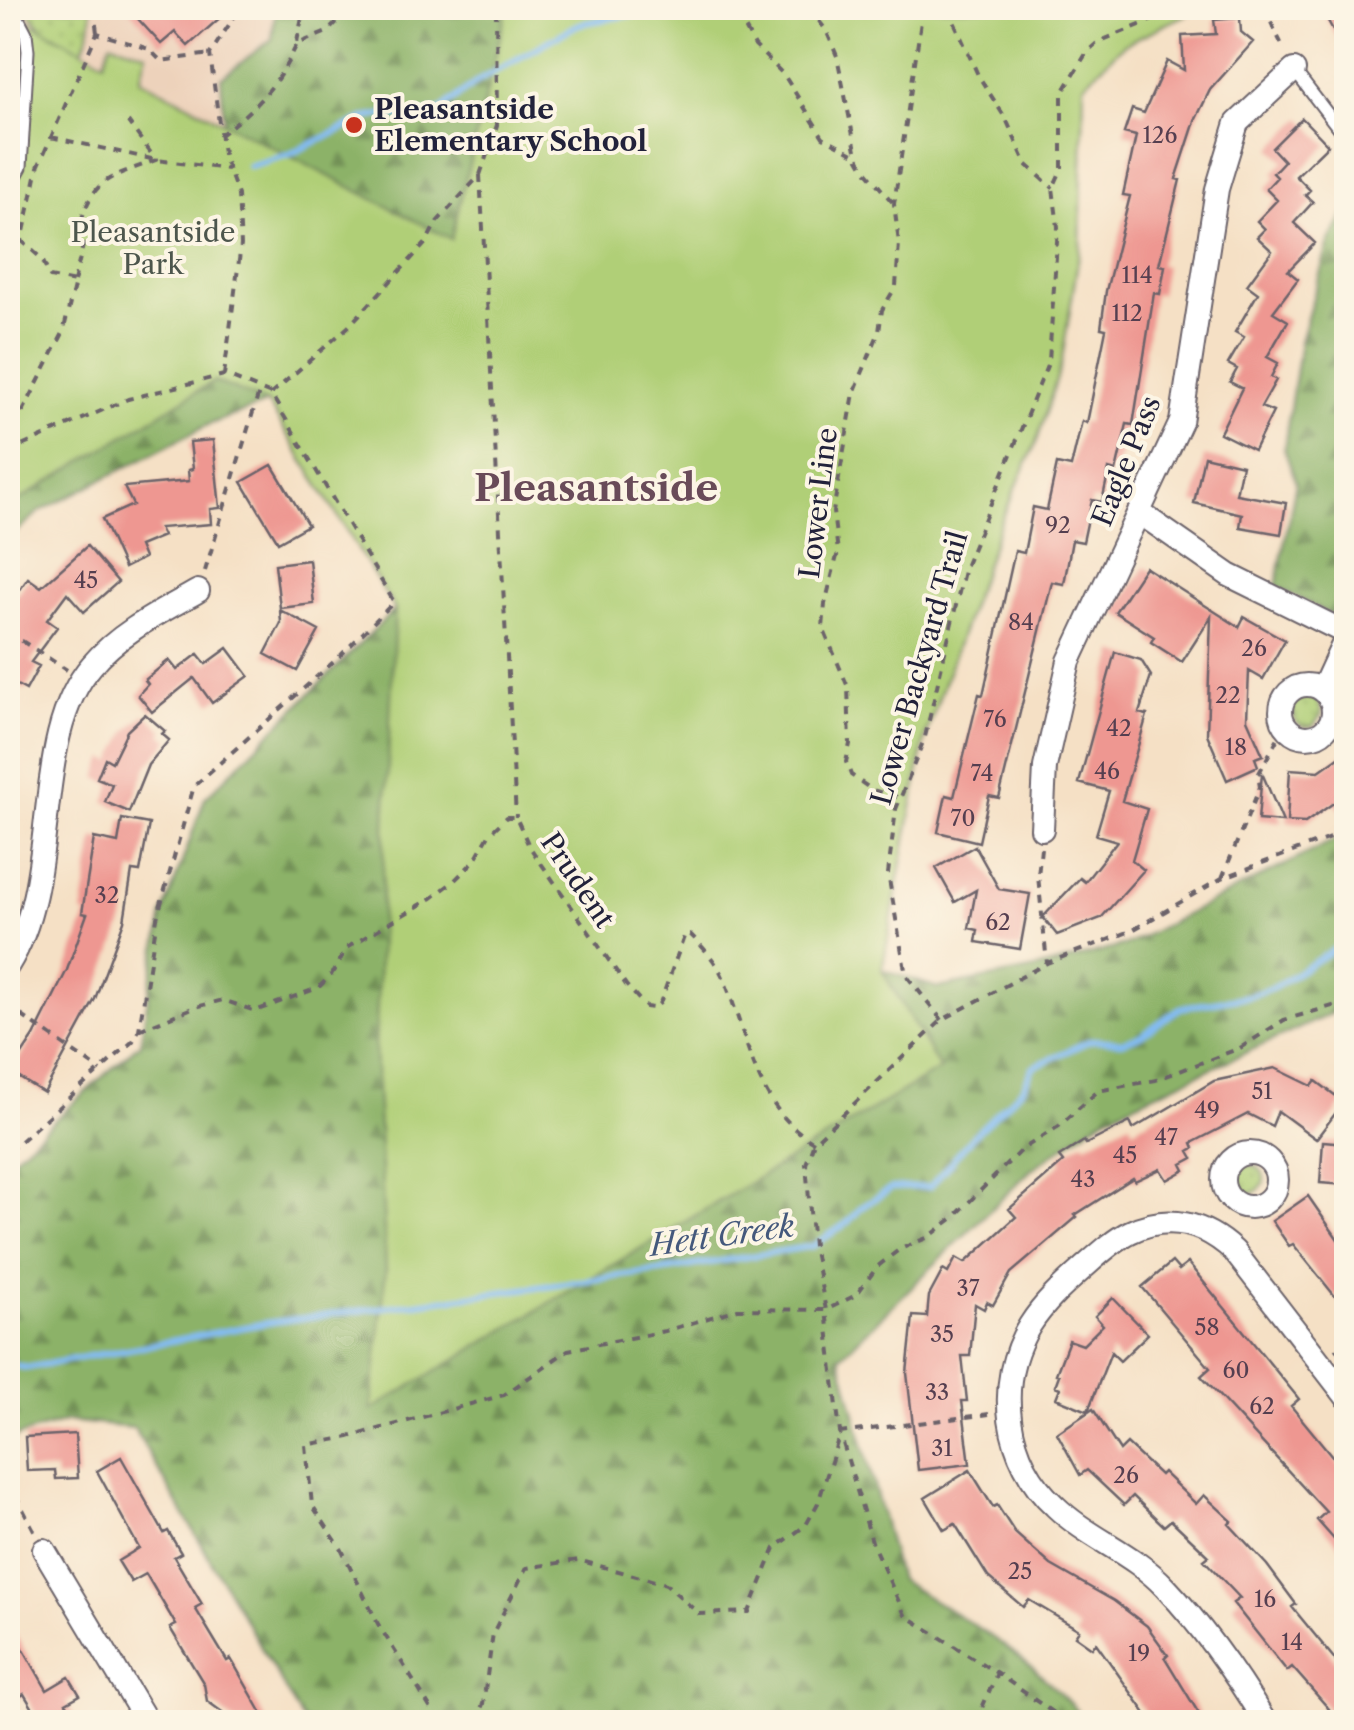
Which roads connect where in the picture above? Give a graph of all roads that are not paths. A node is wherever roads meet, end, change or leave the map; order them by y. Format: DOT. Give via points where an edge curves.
graph roads {
  1 [pos="13,8"];
  2 [pos="8,37"];
  3 [pos="1289,60"];
  4 [pos="8,62"];
  5 [pos="1346,138"];
  6 [pos="8,179"];
  7 [pos="1140,513"];
  8 [pos="198,591"];
  9 [pos="1346,636"];
  10 [pos="1322,690"];
  11 [pos="1042,829"];
  12 [pos="8,965"];
  13 [pos="1235,1202"];
  14 [pos="1215,1234"];
  15 [pos="1346,1396"];
  16 [pos="44,1550"];
  17 [pos="147,1722"];
  18 [pos="1265,1722"];
  1 -- 6 [label="lane" via="26,33 26,108 20,168"];
  2 -- 4 [label="lane"];
  3 -- 5 [label="lane"];
  3 -- 7 [label="street, Eagle Pass" via="1238,123 1217,189 1181,422"];
  7 -- 9 [label="street" via="1229,575"];
  7 -- 11 [label="street, Eagle Pass" via="1069,661 1045,767"];
  8 -- 12 [label="street" via="110,647 68,706 36,891"];
  9 -- 10 [label="street"];
  13 -- 14 [label="street"];
  14 -- 15 [label="street"];
  14 -- 18 [label="street" via="1188,1223 1160,1223 1107,1248 1029,1327 1008,1389 1009,1410 1030,1480 1076,1524 1164,1586"];
  16 -- 17 [label="street"];
}
